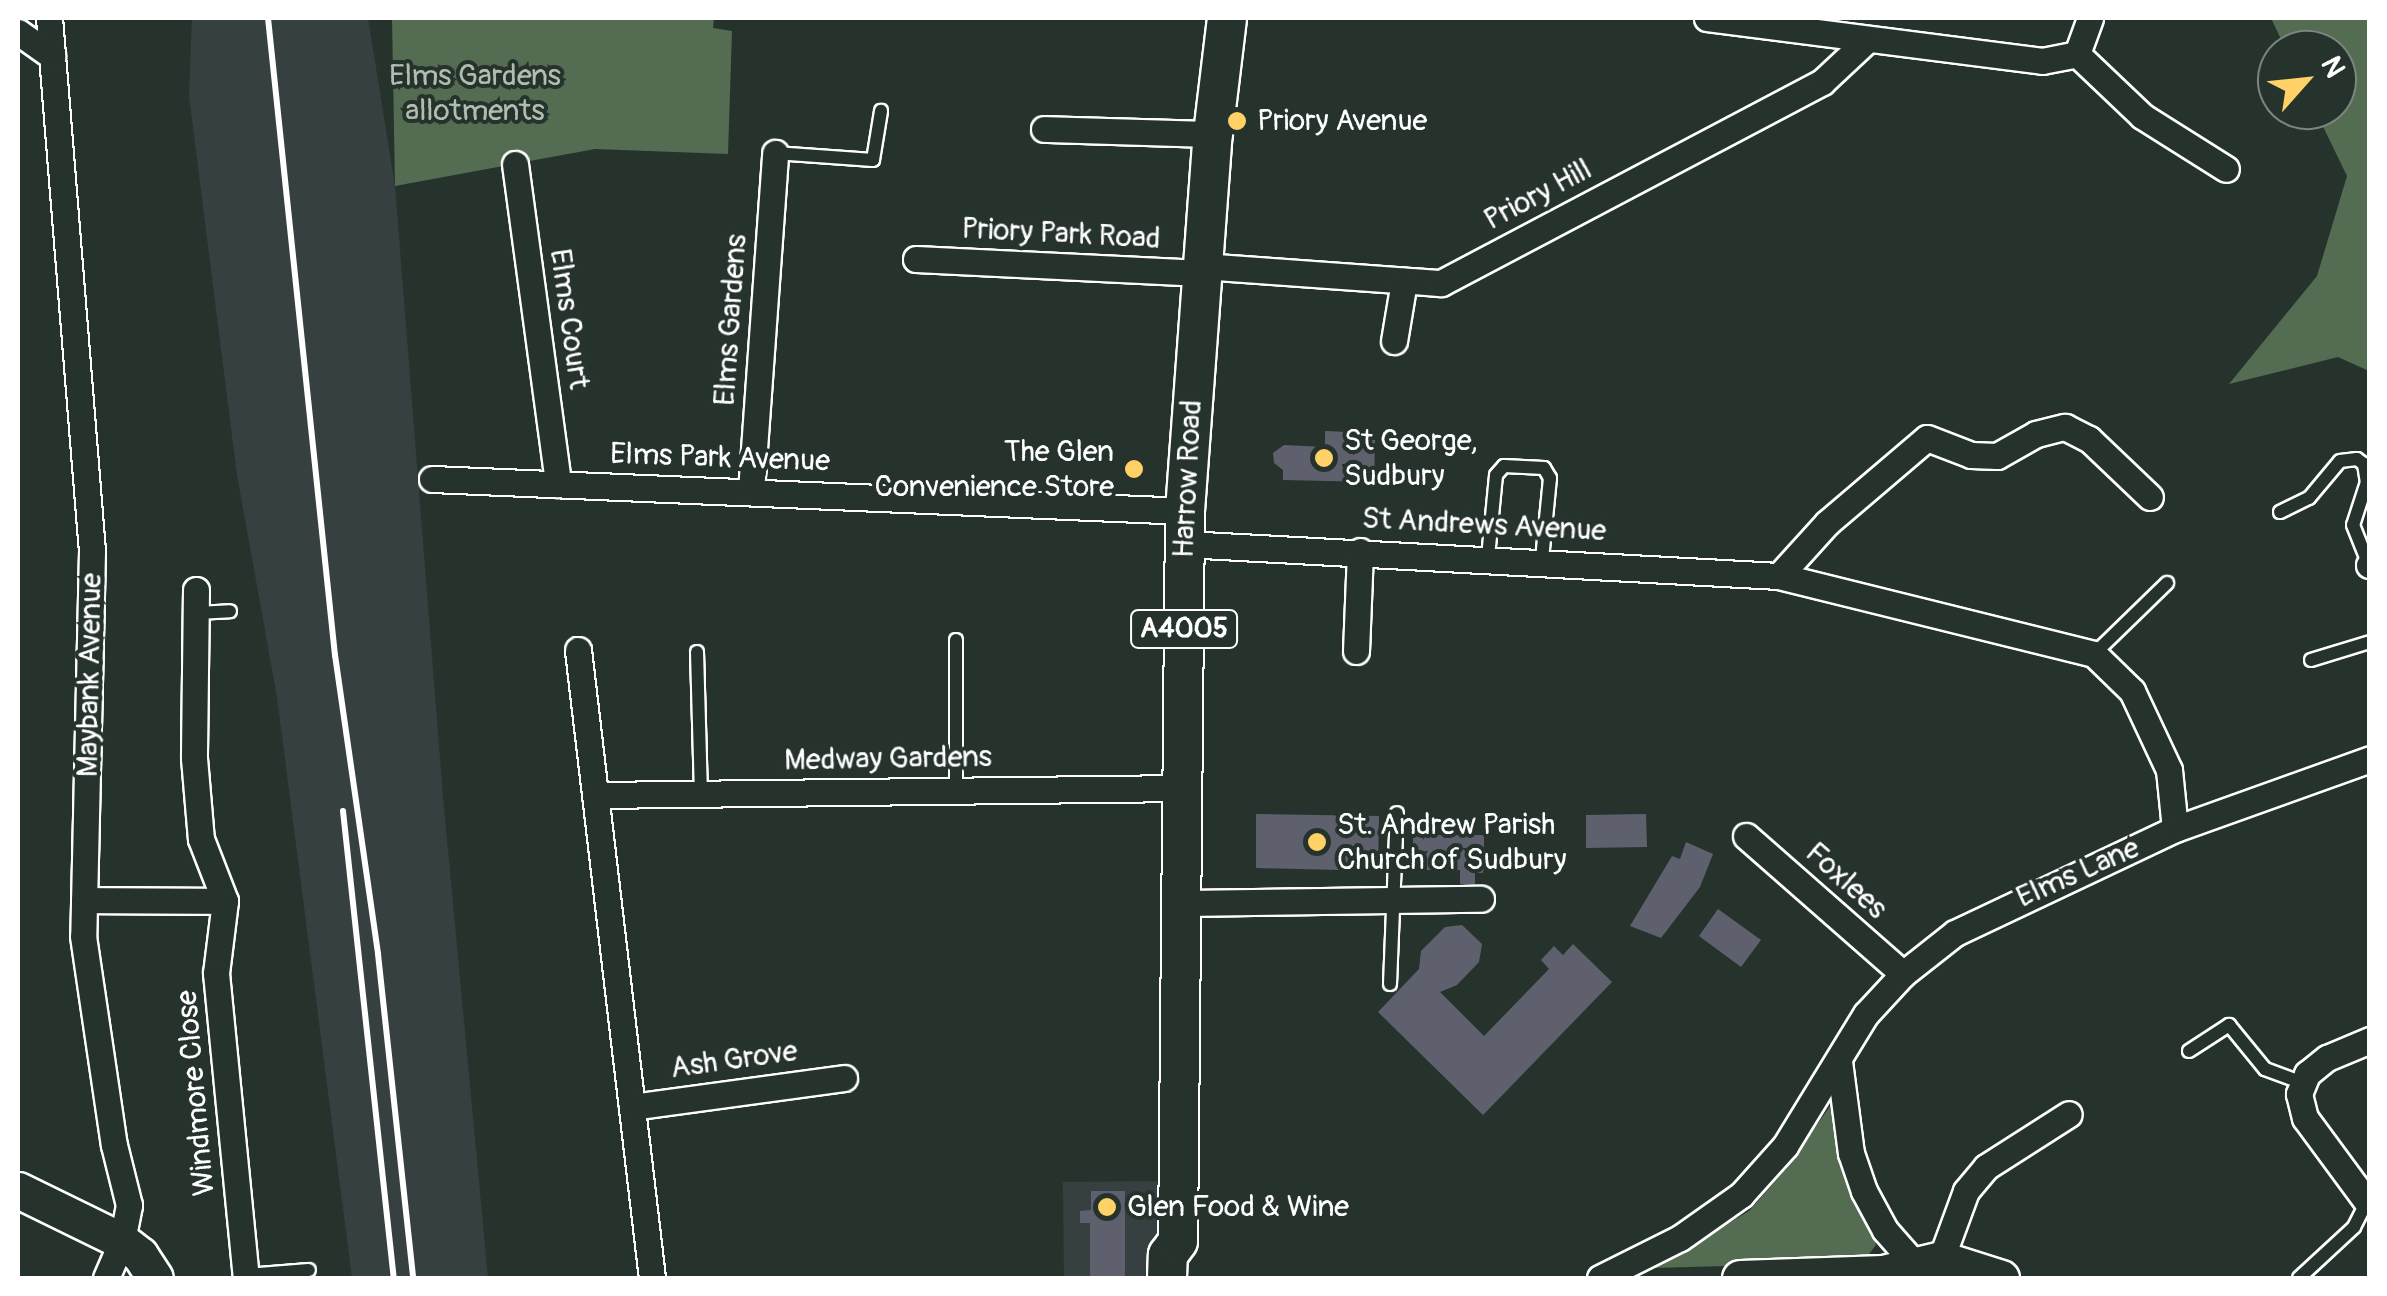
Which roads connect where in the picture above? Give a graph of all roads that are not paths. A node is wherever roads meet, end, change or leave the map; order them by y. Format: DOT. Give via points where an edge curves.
graph roads {
  1 [pos="49,18"];
  2 [pos="1227,18"];
  3 [pos="1707,18"];
  4 [pos="2090,18"];
  5 [pos="18,32"];
  6 [pos="1867,40"];
  7 [pos="2077,54"];
  8 [pos="52,56"];
  9 [pos="881,110"];
  10 [pos="1044,130"];
  11 [pos="1213,134"];
  12 [pos="775,153"];
  13 [pos="515,164"];
  14 [pos="2226,169"];
  15 [pos="916,260"];
  16 [pos="1202,270"];
  17 [pos="1404,282"];
  18 [pos="1394,341"];
  19 [pos="432,479"];
  20 [pos="558,484"];
  21 [pos="751,491"];
  22 [pos="2150,498"];
  23 [pos="2280,512"];
  24 [pos="1185,528"];
  25 [pos="1360,551"];
  26 [pos="1488,557"];
  27 [pos="1542,560"];
  28 [pos="2370,565"];
  29 [pos="1779,576"];
  30 [pos="2167,582"];
  31 [pos="196,602"];
  32 [pos="230,611"];
  33 [pos="956,640"];
  34 [pos="2370,642"];
  35 [pos="578,650"];
  36 [pos="1356,651"];
  37 [pos="697,652"];
  38 [pos="2094,654"];
  39 [pos="2312,660"];
  40 [pos="2370,759"];
  41 [pos="1182,788"];
  42 [pos="956,791"];
  43 [pos="701,793"];
  44 [pos="595,795"];
  45 [pos="1397,813"];
  46 [pos="2175,829"];
  47 [pos="1746,836"];
  48 [pos="1481,898"];
  49 [pos="84,900"];
  50 [pos="1391,900"];
  51 [pos="224,901"];
  52 [pos="1180,904"];
  53 [pos="1903,974"];
  54 [pos="1390,984"];
  55 [pos="2370,1040"];
  56 [pos="2188,1052"];
  57 [pos="1839,1062"];
  58 [pos="844,1078"];
  59 [pos="2304,1082"];
  60 [pos="632,1106"];
  61 [pos="2069,1114"];
  62 [pos="2363,1185"];
  63 [pos="18,1190"];
  64 [pos="122,1242"];
  65 [pos="1178,1242"];
  66 [pos="1928,1261"];
  67 [pos="309,1270"];
  68 [pos="246,1277"];
  69 [pos="106,1278"];
  70 [pos="155,1278"];
  71 [pos="652,1278"];
  72 [pos="1167,1278"];
  73 [pos="1188,1278"];
  74 [pos="1600,1278"];
  75 [pos="1740,1278"];
  76 [pos="2001,1278"];
  77 [pos="2299,1278"];
  1 -- 8 [label="street, Maybank Avenue"];
  2 -- 11 [label="main road, Harrow Road / A4005"];
  3 -- 6 [label="street"];
  4 -- 7 [label="street"];
  5 -- 8 [label="street"];
  6 -- 7 [label="street" via="2042,61"];
  6 -- 17 [label="street, Priory Hill" via="1822,82 1441,283"];
  7 -- 14 [label="street" via="2142,116"];
  8 -- 49 [label="street, Maybank Avenue" via="92,552"];
  9 -- 12 [label="lane" via="873,160"];
  10 -- 11 [label="street"];
  11 -- 16 [label="main road, Harrow Road / A4005"];
  12 -- 21 [label="street, Elms Gardens"];
  13 -- 20 [label="street, Elms Court"];
  15 -- 16 [label="street, Priory Park Road"];
  16 -- 17 [label="street, Priory Hill"];
  16 -- 24 [label="main road, Harrow Road / A4005"];
  17 -- 18 [label="street"];
  19 -- 20 [label="street, Elms Park Avenue"];
  20 -- 21 [label="street, Elms Park Avenue"];
  21 -- 24 [label="street, Elms Park Avenue"];
  22 -- 29 [label="street" via="2089,440 2065,427 2036,434 1998,456 1971,455 1927,438"];
  23 -- 28 [label="lane" via="2309,498 2340,460 2357,459 2368,482 2353,525"];
  24 -- 25 [label="street, St Andrews Avenue"];
  24 -- 41 [label="main road, Harrow Road / A4005"];
  25 -- 26 [label="street, St Andrews Avenue"];
  25 -- 36 [label="street"];
  26 -- 27 [label="street, St Andrews Avenue"];
  26 -- 27 [label="lane" via="1496,475 1504,466 1544,468 1550,478"];
  27 -- 29 [label="street, St Andrews Avenue"];
  29 -- 38 [label="street, St Andrews Avenue"];
  30 -- 38 [label="lane"];
  31 -- 32 [label="lane"];
  31 -- 51 [label="street, Windmore Close" via="194,758 201,839"];
  33 -- 42 [label="lane"];
  34 -- 39 [label="lane"];
  35 -- 44 [label="street"];
  37 -- 43 [label="lane"];
  38 -- 46 [label="street" via="2132,691 2169,770"];
  40 -- 46 [label="street, Elms Lane"];
  41 -- 42 [label="street, Medway Gardens"];
  41 -- 52 [label="main road, Harrow Road / A4005"];
  42 -- 43 [label="street, Medway Gardens"];
  43 -- 44 [label="street, Medway Gardens"];
  44 -- 60 [label="street"];
  45 -- 50 [label="lane"];
  46 -- 53 [label="street, Elms Lane" via="1954,933"];
  47 -- 53 [label="street, Foxlees"];
  48 -- 50 [label="street"];
  49 -- 51 [label="street"];
  49 -- 64 [label="street, Maybank Avenue" via="88,990 129,1205"];
  50 -- 52 [label="street"];
  50 -- 54 [label="lane"];
  51 -- 68 [label="street, Windmore Close" via="216,974"];
  52 -- 65 [label="main road, Harrow Road / A4005"];
  53 -- 57 [label="street, Elms Lane" via="1866,1014"];
  55 -- 59 [label="street" via="2326,1058"];
  56 -- 59 [label="lane" via="2229,1025 2265,1070"];
  57 -- 66 [label="street" via="1851,1153 1864,1191 1885,1230"];
  57 -- 74 [label="street, Elms Lane" via="1785,1146 1741,1194 1680,1238"];
  58 -- 60 [label="street, Ash Grove"];
  59 -- 62 [label="street" via="2298,1094 2305,1118"];
  60 -- 71 [label="street"];
  61 -- 66 [label="street" via="1986,1168 1966,1190"];
  62 -- 77 [label="lane" via="2354,1227"];
  63 -- 64 [label="street"];
  64 -- 69 [label="street, Maybank Avenue"];
  64 -- 70 [label="street" via="140,1254"];
  65 -- 72 [label="main road, Harrow Road / A4005" via="1168,1255"];
  65 -- 73 [label="main road, Harrow Road / A4005" via="1188,1255"];
  66 -- 75 [label="street" via="1883,1274"];
  66 -- 76 [label="street"];
  67 -- 68 [label="lane"];
}
